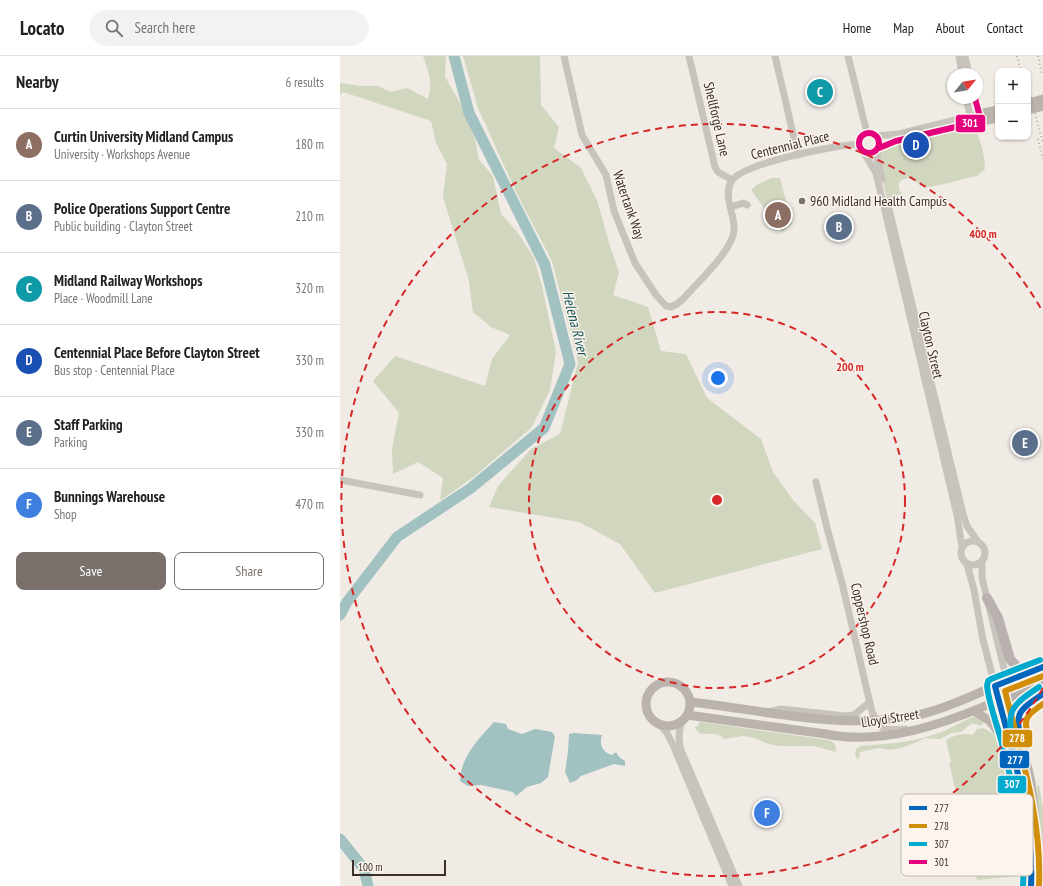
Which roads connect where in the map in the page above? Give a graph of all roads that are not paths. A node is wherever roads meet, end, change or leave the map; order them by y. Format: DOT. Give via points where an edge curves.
graph roads {
  1 [pos="564,56"];
  2 [pos="689,56"];
  3 [pos="775,56"];
  4 [pos="848,56"];
  5 [pos="959,56"];
  6 [pos="965,56"];
  7 [pos="961,68"];
  8 [pos="968,68"];
  9 [pos="1043,99"];
  10 [pos="1031,102"];
  11 [pos="969,104"];
  12 [pos="975,104"];
  13 [pos="1043,106"];
  14 [pos="1031,109"];
  15 [pos="995,111"];
  16 [pos="976,118"];
  17 [pos="995,118"];
  18 [pos="867,133"];
  19 [pos="876,136"];
  20 [pos="859,144"];
  21 [pos="878,149"];
  22 [pos="864,153"];
  23 [pos="798,155"];
  24 [pos="732,180"];
  25 [pos="747,205"];
  26 [pos="731,207"];
  27 [pos="340,480"];
  28 [pos="816,482"];
  29 [pos="420,495"];
  30 [pos="978,542"];
  31 [pos="962,548"];
  32 [pos="982,561"];
  33 [pos="968,564"];
  34 [pos="988,598"];
  35 [pos="1043,667"];
  36 [pos="1032,671"];
  37 [pos="1007,681"];
  38 [pos="1043,684"];
  39 [pos="995,686"];
  40 [pos="1043,694"];
  41 [pos="1010,696"];
  42 [pos="999,700"];
  43 [pos="690,702"];
  44 [pos="870,702"];
  45 [pos="974,711"];
  46 [pos="768,712"];
  47 [pos="684,718"];
  48 [pos="876,721"];
  49 [pos="1017,722"];
  50 [pos="660,724"];
  51 [pos="923,728"];
  52 [pos="1012,751"];
  53 [pos="1023,794"];
  54 [pos="1033,794"];
  55 [pos="1033,794"];
  56 [pos="1033,860"];
  57 [pos="1031,876"];
  58 [pos="732,886"];
  59 [pos="739,886"];
  60 [pos="1031,886"];
  1 -- 26 [label="street, Watertank Way" via="582,135 606,175 614,211 636,263 666,306 677,304 684,298 727,250 734,230"];
  2 -- 24 [label="street, Shellforge Lane" via="715,167 718,172"];
  3 -- 23 [label="street"];
  4 -- 18 [label="street"];
  5 -- 7 [label="street"];
  6 -- 8 [label="street"];
  9 -- 10 [label="main road"];
  11 -- 16 [label="street"];
  12 -- 16 [label="street"];
  13 -- 14 [label="main road"];
  15 -- 16 [label="main road"];
  16 -- 17 [label="main road"];
  16 -- 19 [label="street" via="899,134"];
  16 -- 21 [label="street" via="896,141"];
  18 -- 19 [label="street"];
  18 -- 20 [label="street" via="860,138"];
  19 -- 21 [label="street" via="880,142"];
  20 -- 22 [label="street"];
  20 -- 23 [label="street, Centennial Place" via="831,147"];
  21 -- 22 [label="street" via="870,154"];
  21 -- 30 [label="street, Clayton Street" via="879,166 963,514 967,526"];
  22 -- 31 [label="street, Clayton Street" via="876,173 957,515"];
  23 -- 24 [label="street, Centennial Place" via="745,171"];
  24 -- 26 [label="street" via="728,189"];
  25 -- 26 [label="street"];
  27 -- 29 [label="street"];
  28 -- 44 [label="street, Coppershop Road"];
  30 -- 31 [label="street" via="967,542"];
  30 -- 32 [label="street" via="984,550"];
  31 -- 33 [label="street" via="961,556"];
  32 -- 33 [label="street" via="974,565"];
  32 -- 34 [label="street" via="982,578"];
  33 -- 39 [label="street"];
  34 -- 36 [label="main road" via="998,618 1010,659 1020,669"];
  34 -- 37 [label="street"];
  35 -- 36 [label="main road, Lloyd Street"];
  36 -- 37 [label="main road, Lloyd Street"];
  37 -- 39 [label="main road, Lloyd Street"];
  37 -- 41 [label="main road"];
  38 -- 41 [label="main road, Lloyd Street"];
  39 -- 42 [label="main road"];
  39 -- 48 [label="main road, Lloyd Street" via="922,714"];
  40 -- 49 [label="main road" via="1022,709"];
  41 -- 42 [label="main road, Lloyd Street"];
  41 -- 49 [label="main road"];
  42 -- 45 [label="main road, Lloyd Street"];
  42 -- 52 [label="main road"];
  43 -- 46 [label="main road, Lloyd Street"];
  43 -- 47 [label="main road" via="690,709"];
  43 -- 50 [label="main road" via="685,689 673,682 654,687 648,696 647,708 652,718"];
  44 -- 46 [label="street" via="854,715 845,716 781,709"];
  44 -- 48 [label="street, Coppershop Road"];
  45 -- 51 [label="main road, Lloyd Street"];
  45 -- 52 [label="main road" via="990,721"];
  46 -- 48 [label="main road, Lloyd Street" via="832,720"];
  47 -- 50 [label="main road" via="671,726"];
  47 -- 51 [label="main road, Lloyd Street" via="841,737 877,737"];
  47 -- 59 [label="street" via="679,730 681,750"];
  48 -- 51 [label="street" via="884,730"];
  49 -- 54 [label="main road"];
  50 -- 58 [label="street" via="673,745"];
  52 -- 53 [label="main road"];
  55 -- 56 [label="main road"];
  57 -- 60 [label="main road"];
}
